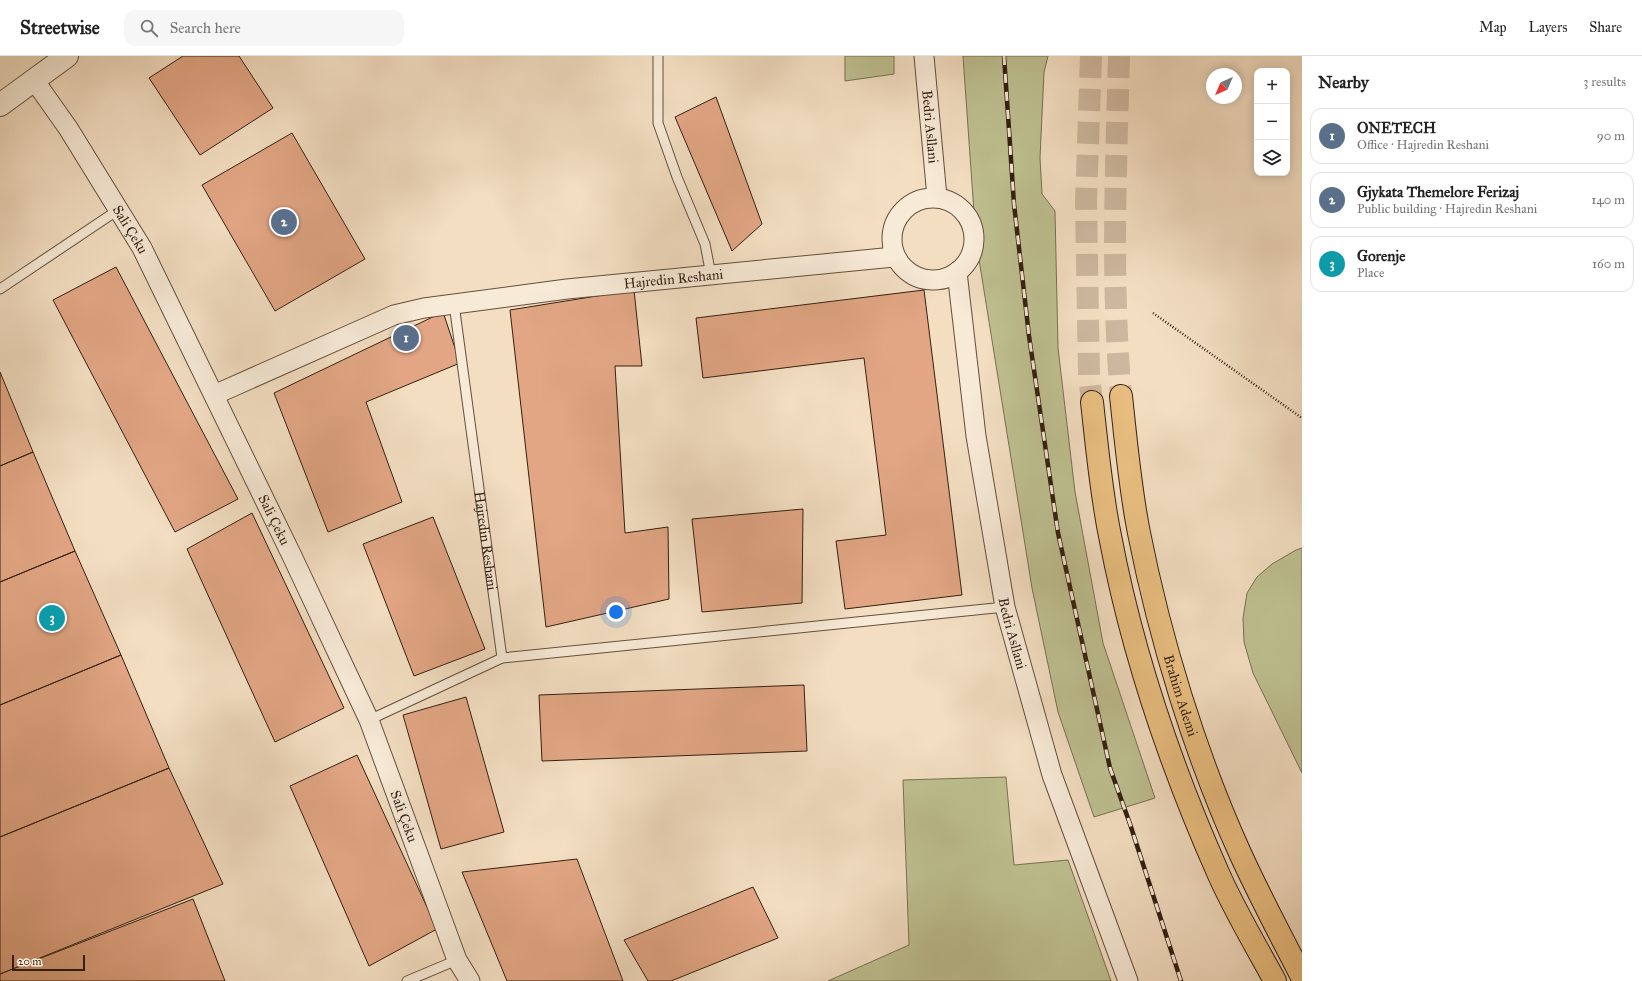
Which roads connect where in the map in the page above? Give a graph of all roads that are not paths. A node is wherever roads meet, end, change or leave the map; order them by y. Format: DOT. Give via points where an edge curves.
graph roads {
  1 [pos="67,56"];
  2 [pos="658,56"];
  3 [pos="924,56"];
  4 [pos="34,80"];
  5 [pos="0,105"];
  6 [pos="937,197"];
  7 [pos="118,210"];
  8 [pos="894,257"];
  9 [pos="957,272"];
  10 [pos="711,275"];
  11 [pos="0,289"];
  12 [pos="454,304"];
  13 [pos="214,395"];
  14 [pos="1121,396"];
  15 [pos="1092,402"];
  16 [pos="1005,607"];
  17 [pos="502,658"];
  18 [pos="369,720"];
  19 [pos="457,960"];
  20 [pos="1302,977"];
  21 [pos="407,981"];
  22 [pos="470,981"];
  23 [pos="1128,981"];
  24 [pos="1274,981"];
  1 -- 4 [label="street"];
  2 -- 10 [label="lane" via="658,123 705,244"];
  3 -- 6 [label="street, Bedri Asllani"];
  4 -- 5 [label="street"];
  4 -- 7 [label="street, Sali Çeku" via="68,128"];
  6 -- 8 [label="street" via="922,198 909,204 899,215 892,229"];
  6 -- 9 [label="street" via="951,201 962,209 971,221 973,249 967,262"];
  7 -- 11 [label="lane"];
  7 -- 13 [label="street, Sali Çeku" via="142,248"];
  8 -- 9 [label="street" via="916,277 930,280 944,278"];
  8 -- 10 [label="street, Hajredin Reshani"];
  9 -- 16 [label="street, Bedri Asllani" via="976,436"];
  10 -- 12 [label="street, Hajredin Reshani" via="567,289"];
  12 -- 13 [label="street, Hajredin Reshani" via="394,316"];
  12 -- 17 [label="lane, Hajredin Reshani"];
  13 -- 18 [label="street, Sali Çeku"];
  14 -- 20 [label="main road, Brahim Ademi" via="1128,466 1139,532 1151,589 1177,681 1208,773 1237,844 1268,912"];
  15 -- 24 [label="main road, Brahim Ademi" via="1110,536 1142,669 1190,806 1219,876"];
  16 -- 17 [label="lane"];
  16 -- 23 [label="street, Bedri Asllani" via="1052,775"];
  17 -- 18 [label="lane"];
  18 -- 19 [label="street, Sali Çeku"];
  19 -- 21 [label="lane"];
  19 -- 22 [label="street, Sali Çeku"];
}
